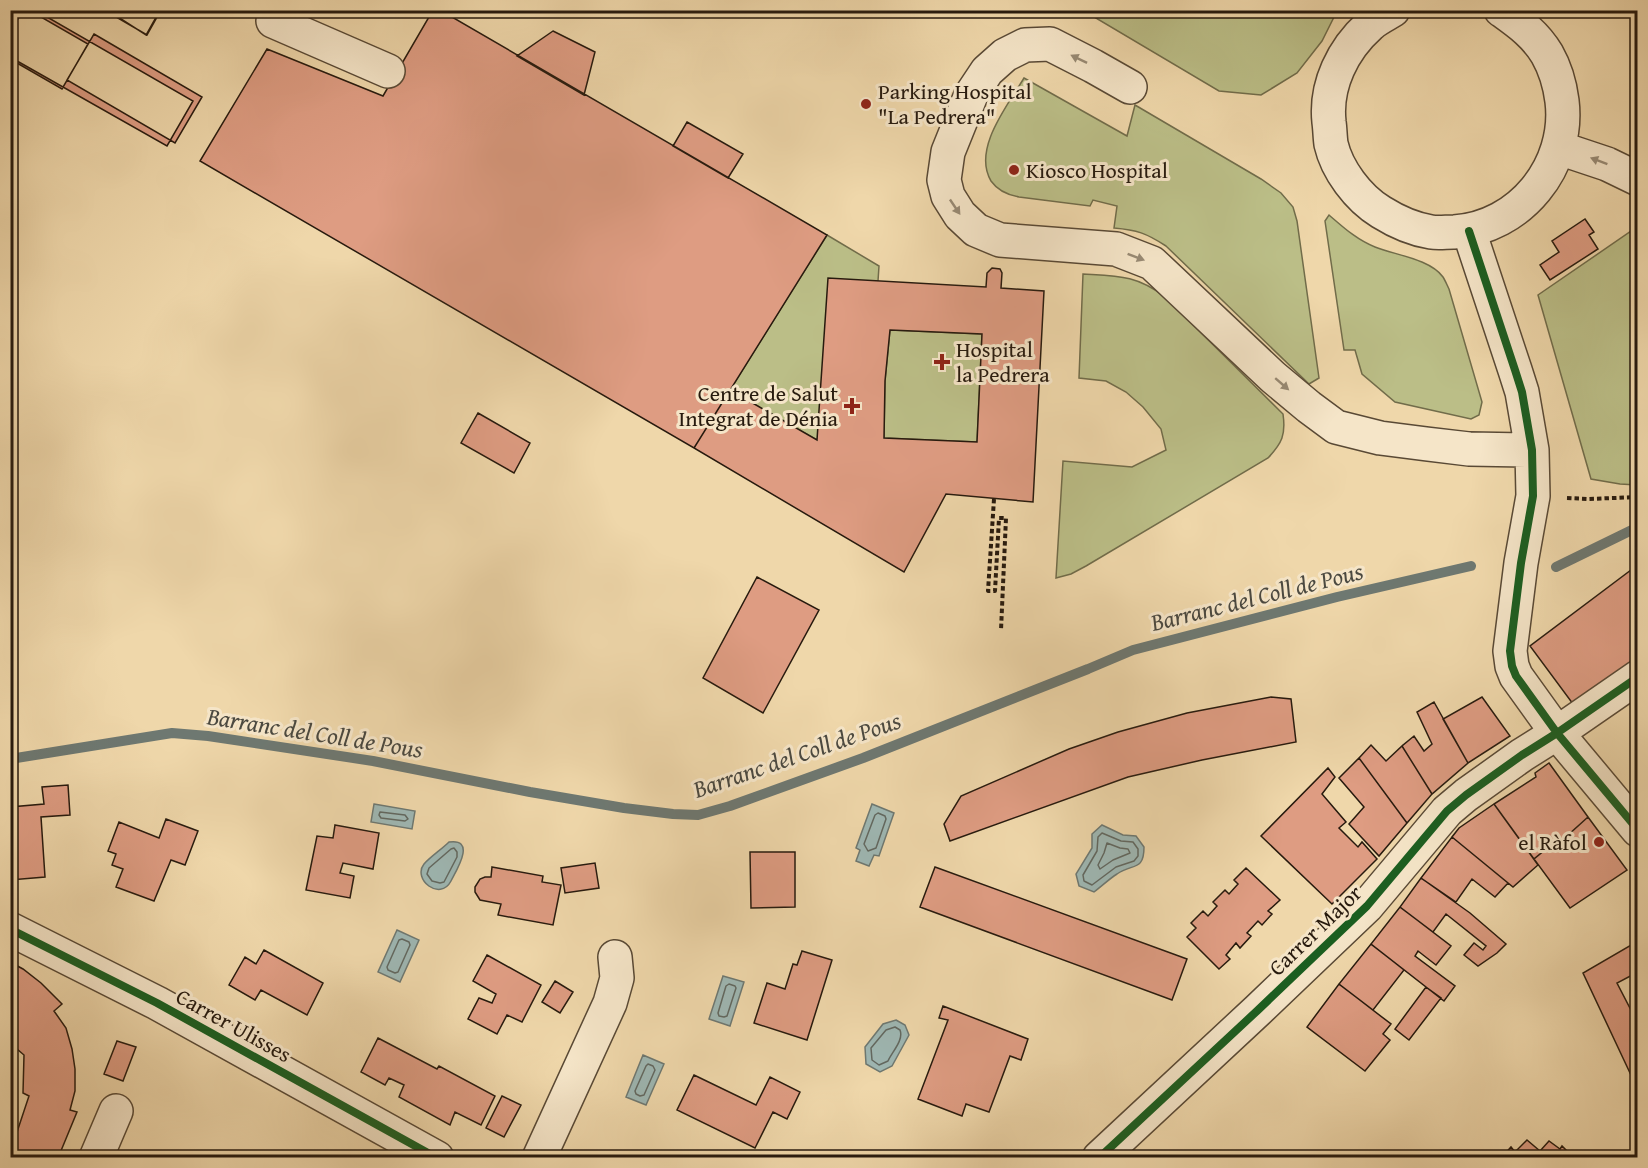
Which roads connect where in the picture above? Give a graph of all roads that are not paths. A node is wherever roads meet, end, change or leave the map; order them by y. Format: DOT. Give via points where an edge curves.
graph roads {
  1 [pos="1393,10"];
  2 [pos="1524,17"];
  3 [pos="273,21"];
  4 [pos="388,71"];
  5 [pos="1130,87"];
  6 [pos="1558,148"];
  7 [pos="1638,179"];
  8 [pos="1469,231"];
  9 [pos="1532,450"];
  10 [pos="1638,677"];
  11 [pos="1557,733"];
  12 [pos="1638,830"];
  13 [pos="10,929"];
  14 [pos="615,957"];
  15 [pos="116,1111"];
  16 [pos="96,1158"];
  17 [pos="437,1158"];
  18 [pos="539,1158"];
  19 [pos="1099,1158"];
  1 -- 8 [label="street" via="1371,24 1348,48 1334,77 1328,110 1331,145 1346,178 1369,205 1399,224 1433,233"];
  2 -- 6 [label="street" via="1560,84 1564,116"];
  3 -- 4 [label="street"];
  5 -- 9 [label="street, one-way" via="1050,45 1025,45 1005,55 987,71 971,95 948,152 944,180 948,196 960,214 976,231 1000,240 1116,249 1152,263 1273,377 1336,427 1380,438 1469,449"];
  7 -- 6 [label="street, one-way"];
  6 -- 8 [label="street" via="1546,177 1525,202 1499,220"];
  8 -- 9 [label="street" via="1515,370"];
  9 -- 11 [label="street" via="1533,496 1510,651 1516,676"];
  10 -- 11 [label="street, Carrer Major"];
  11 -- 12 [label="street"];
  11 -- 19 [label="street, Carrer Major" via="1447,811 1367,906"];
  13 -- 17 [label="street, Carrer Ulisses" via="157,1003"];
  14 -- 18 [label="street" via="617,978 610,1003"];
  15 -- 16 [label="street"];
}
